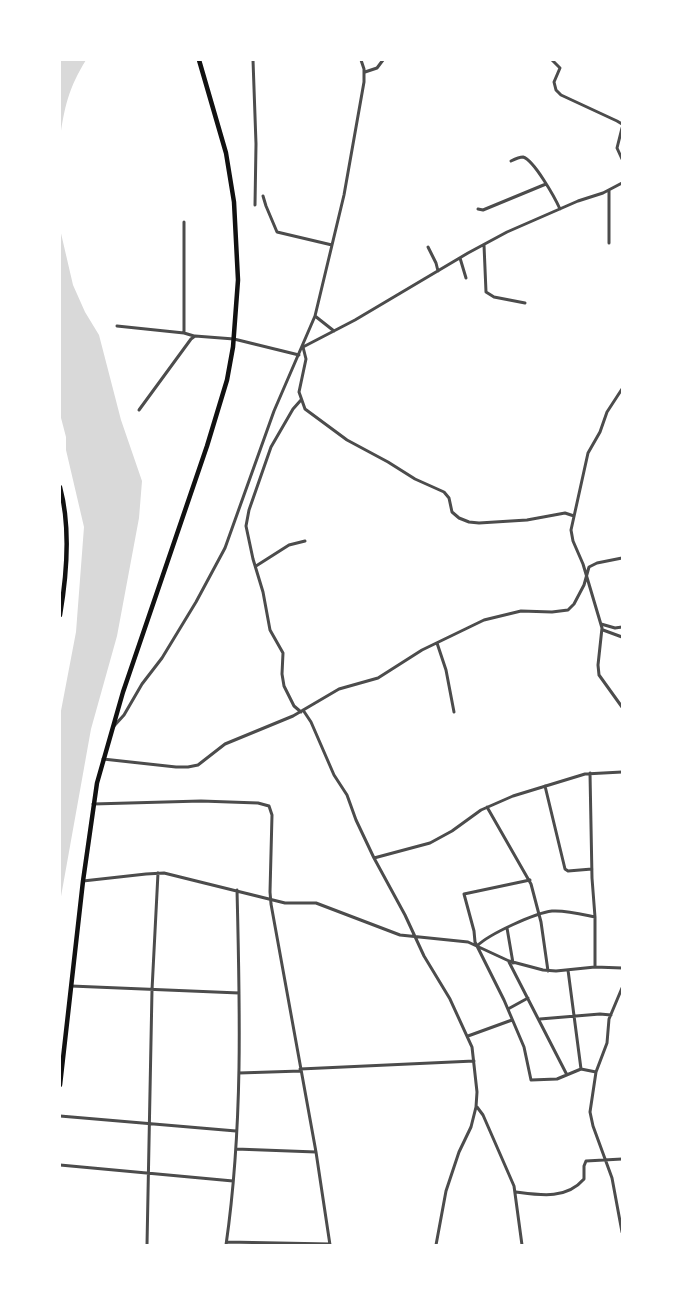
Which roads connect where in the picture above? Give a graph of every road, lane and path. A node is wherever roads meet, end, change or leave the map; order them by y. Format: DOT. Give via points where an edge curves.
graph roads {
  1 [pos="199,60"];
  2 [pos="254,60"];
  3 [pos="361,60"];
  4 [pos="383,60"];
  5 [pos="552,60"];
  6 [pos="364,72"];
  7 [pos="622,124"];
  8 [pos="622,128"];
  9 [pos="622,159"];
  10 [pos="512,161"];
  11 [pos="622,183"];
  12 [pos="546,184"];
  13 [pos="609,190"];
  14 [pos="263,196"];
  15 [pos="255,205"];
  16 [pos="478,209"];
  17 [pos="560,209"];
  18 [pos="184,222"];
  19 [pos="609,243"];
  20 [pos="332,245"];
  21 [pos="484,245"];
  22 [pos="428,247"];
  23 [pos="460,258"];
  24 [pos="438,271"];
  25 [pos="466,278"];
  26 [pos="525,303"];
  27 [pos="315,316"];
  28 [pos="117,326"];
  29 [pos="334,331"];
  30 [pos="184,333"];
  31 [pos="194,336"];
  32 [pos="234,339"];
  33 [pos="303,347"];
  34 [pos="299,355"];
  35 [pos="622,389"];
  36 [pos="301,400"];
  37 [pos="140,410"];
  38 [pos="60,487"];
  39 [pos="574,516"];
  40 [pos="305,540"];
  41 [pos="622,558"];
  42 [pos="256,566"];
  43 [pos="587,575"];
  44 [pos="60,615"];
  45 [pos="601,624"];
  46 [pos="622,627"];
  47 [pos="603,630"];
  48 [pos="622,637"];
  49 [pos="436,643"];
  50 [pos="622,707"];
  51 [pos="302,711"];
  52 [pos="454,712"];
  53 [pos="112,728"];
  54 [pos="103,759"];
  55 [pos="622,772"];
  56 [pos="590,773"];
  57 [pos="545,786"];
  58 [pos="93,804"];
  59 [pos="487,807"];
  60 [pos="374,858"];
  61 [pos="592,869"];
  62 [pos="158,873"];
  63 [pos="530,880"];
  64 [pos="83,881"];
  65 [pos="237,890"];
  66 [pos="270,898"];
  67 [pos="539,915"];
  68 [pos="595,917"];
  69 [pos="507,928"];
  70 [pos="416,938"];
  71 [pos="477,946"];
  72 [pos="511,962"];
  73 [pos="594,968"];
  74 [pos="622,968"];
  75 [pos="568,970"];
  76 [pos="548,971"];
  77 [pos="71,986"];
  78 [pos="622,988"];
  79 [pos="152,990"];
  80 [pos="239,993"];
  81 [pos="528,998"];
  82 [pos="508,1009"];
  83 [pos="611,1014"];
  84 [pos="574,1016"];
  85 [pos="540,1019"];
  86 [pos="512,1020"];
  87 [pos="468,1036"];
  88 [pos="474,1061"];
  89 [pos="581,1069"];
  90 [pos="301,1070"];
  91 [pos="596,1072"];
  92 [pos="239,1073"];
  93 [pos="567,1075"];
  94 [pos="60,1086"];
  95 [pos="476,1107"];
  96 [pos="60,1116"];
  97 [pos="150,1123"];
  98 [pos="236,1131"];
  99 [pos="236,1149"];
  100 [pos="316,1152"];
  101 [pos="622,1159"];
  102 [pos="606,1160"];
  103 [pos="60,1165"];
  104 [pos="148,1173"];
  105 [pos="232,1181"];
  106 [pos="516,1192"];
  107 [pos="616,1198"];
  108 [pos="622,1198"];
  109 [pos="622,1232"];
  110 [pos="226,1244"];
  111 [pos="147,1245"];
  112 [pos="330,1245"];
  113 [pos="436,1245"];
  114 [pos="522,1245"];
  1 -- 32 [label="main road" via="226,153 234,202 238,280"];
  2 -- 15 [label="street"];
  3 -- 6 [label="street"];
  4 -- 6 [label="street" via="377,68"];
  5 -- 7 [label="street" via="561,70 554,82 559,93"];
  6 -- 20 [label="street" via="344,195"];
  8 -- 9 [label="street" via="617,148"];
  10 -- 12 [label="street" via="525,158"];
  11 -- 13 [label="street"];
  12 -- 16 [label="street" via="483,210"];
  12 -- 17 [label="street"];
  13 -- 17 [label="street"];
  13 -- 19 [label="street"];
  14 -- 20 [label="street" via="277,232"];
  17 -- 21 [label="street"];
  18 -- 30 [label="street"];
  20 -- 27 [label="street"];
  21 -- 23 [label="street"];
  21 -- 26 [label="street" via="486,292 494,297"];
  22 -- 24 [label="street"];
  23 -- 24 [label="street"];
  23 -- 25 [label="street"];
  24 -- 29 [label="street"];
  27 -- 29 [label="street"];
  27 -- 33 [label="street"];
  28 -- 30 [label="street"];
  29 -- 33 [label="street"];
  30 -- 31 [label="street"];
  31 -- 32 [label="street"];
  31 -- 37 [label="street"];
  32 -- 34 [label="street"];
  32 -- 53 [label="main road" via="207,446"];
  33 -- 34 [label="street"];
  33 -- 36 [label="street" via="306,356 300,382"];
  34 -- 53 [label="street" via="274,411 221,558 162,658"];
  35 -- 39 [label="street" via="588,453"];
  36 -- 39 [label="street" via="305,409 347,440 415,480 444,492 452,512 462,520 527,520 566,513"];
  36 -- 42 [label="street" via="271,447 248,510 246,526"];
  38 -- 44 [label="main road" via="67,551"];
  39 -- 43 [label="street" via="573,538"];
  40 -- 42 [label="street" via="289,545"];
  41 -- 43 [label="street" via="592,565"];
  42 -- 51 [label="street" via="270,630 283,653 284,686 292,704"];
  43 -- 45 [label="street"];
  43 -- 49 [label="street" via="568,610 524,610 496,616"];
  45 -- 46 [label="street"];
  45 -- 47 [label="street"];
  47 -- 48 [label="street"];
  47 -- 50 [label="street" via="599,673"];
  49 -- 51 [label="street" via="378,678 342,688"];
  49 -- 52 [label="street" via="446,670"];
  51 -- 54 [label="street" via="225,744 195,766"];
  51 -- 60 [label="street" via="311,722 334,775 347,795"];
  53 -- 54 [label="main road"];
  54 -- 58 [label="main road"];
  55 -- 56 [label="street"];
  56 -- 57 [label="street"];
  56 -- 61 [label="street"];
  57 -- 59 [label="street"];
  57 -- 61 [label="street" via="565,868 568,871"];
  58 -- 64 [label="main road"];
  58 -- 66 [label="street" via="201,800 270,806"];
  59 -- 60 [label="street" via="430,843"];
  59 -- 63 [label="street"];
  60 -- 70 [label="street"];
  61 -- 68 [label="street"];
  62 -- 64 [label="street"];
  62 -- 65 [label="street"];
  62 -- 79 [label="street"];
  63 -- 67 [label="street"];
  63 -- 71 [label="street" via="464,894"];
  64 -- 77 [label="main road"];
  65 -- 66 [label="street"];
  65 -- 80 [label="street"];
  66 -- 70 [label="street" via="285,903 316,903 394,933"];
  66 -- 90 [label="street"];
  67 -- 68 [label="street" via="560,911"];
  67 -- 69 [label="street"];
  67 -- 76 [label="street"];
  68 -- 73 [label="street"];
  69 -- 71 [label="street"];
  69 -- 72 [label="street"];
  70 -- 71 [label="street"];
  70 -- 87 [label="street"];
  71 -- 72 [label="street"];
  71 -- 82 [label="street"];
  72 -- 76 [label="street"];
  72 -- 81 [label="street"];
  73 -- 74 [label="street"];
  73 -- 75 [label="street"];
  75 -- 76 [label="street"];
  75 -- 84 [label="street"];
  77 -- 79 [label="street"];
  77 -- 94 [label="main road"];
  78 -- 83 [label="street"];
  79 -- 80 [label="street"];
  79 -- 97 [label="street"];
  80 -- 92 [label="street"];
  81 -- 82 [label="street"];
  81 -- 85 [label="street"];
  82 -- 86 [label="street"];
  83 -- 84 [label="street"];
  83 -- 91 [label="street" via="607,1044"];
  84 -- 85 [label="street"];
  84 -- 89 [label="street"];
  85 -- 93 [label="street"];
  86 -- 87 [label="street"];
  86 -- 93 [label="street" via="524,1047 531,1080 557,1079"];
  87 -- 88 [label="street"];
  88 -- 90 [label="street"];
  88 -- 95 [label="street"];
  89 -- 91 [label="street"];
  89 -- 93 [label="street"];
  90 -- 92 [label="street"];
  90 -- 100 [label="street"];
  91 -- 102 [label="street" via="590,1116"];
  92 -- 98 [label="street"];
  95 -- 106 [label="street"];
  95 -- 113 [label="street" via="444,1197"];
  96 -- 97 [label="street"];
  97 -- 98 [label="street"];
  97 -- 104 [label="street"];
  98 -- 99 [label="street"];
  99 -- 100 [label="street"];
  99 -- 105 [label="street"];
  100 -- 112 [label="street"];
  101 -- 102 [label="street"];
  102 -- 106 [label="street" via="586,1162 584,1179 568,1191 546,1195"];
  102 -- 107 [label="street"];
  103 -- 104 [label="street"];
  104 -- 105 [label="street"];
  104 -- 111 [label="street"];
  105 -- 110 [label="street"];
  106 -- 114 [label="street"];
  107 -- 108 [label="street"];
  107 -- 109 [label="street"];
  110 -- 112 [label="street"];
}
